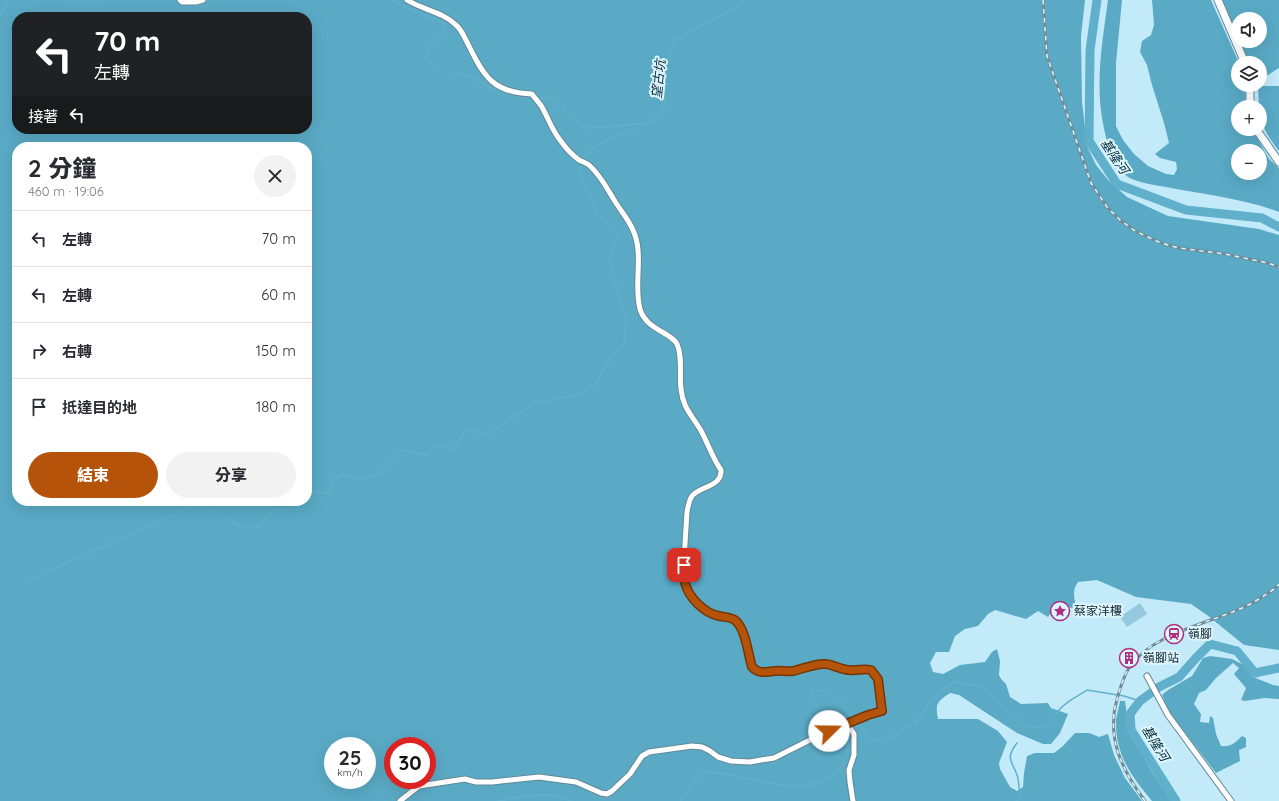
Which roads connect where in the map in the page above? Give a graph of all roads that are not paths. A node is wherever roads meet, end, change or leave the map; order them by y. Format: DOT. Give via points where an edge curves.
graph roads {
  1 [pos="180,0"];
  2 [pos="203,0"];
  3 [pos="407,0"];
  4 [pos="1218,0"];
  5 [pos="1242,56"];
  6 [pos="1261,136"];
  7 [pos="1279,162"];
  8 [pos="1147,676"];
  9 [pos="847,724"];
  10 [pos="400,801"];
  11 [pos="853,801"];
  12 [pos="1231,801"];
  1 -- 2 [label="street"];
  3 -- 9 [label="street" via="449,18 458,26 478,64 500,88 532,94 561,141 605,182 636,237 640,310 651,325 676,342 684,403 721,470 720,477 699,490 689,502 684,574 689,593 705,610 734,620 741,627 755,671 791,671 826,664 848,670 871,670 878,679 882,711"];
  4 -- 5 [label="main road"];
  6 -- 7 [label="main road"];
  8 -- 12 [label="street" via="1184,738"];
  9 -- 10 [label="street" via="774,758 750,762 731,761 718,757 702,747 692,746 649,752 642,756 630,774 607,794 576,782 538,777 492,782 465,779 418,786"];
  9 -- 11 [label="street" via="854,734 854,755 849,770"];
}
